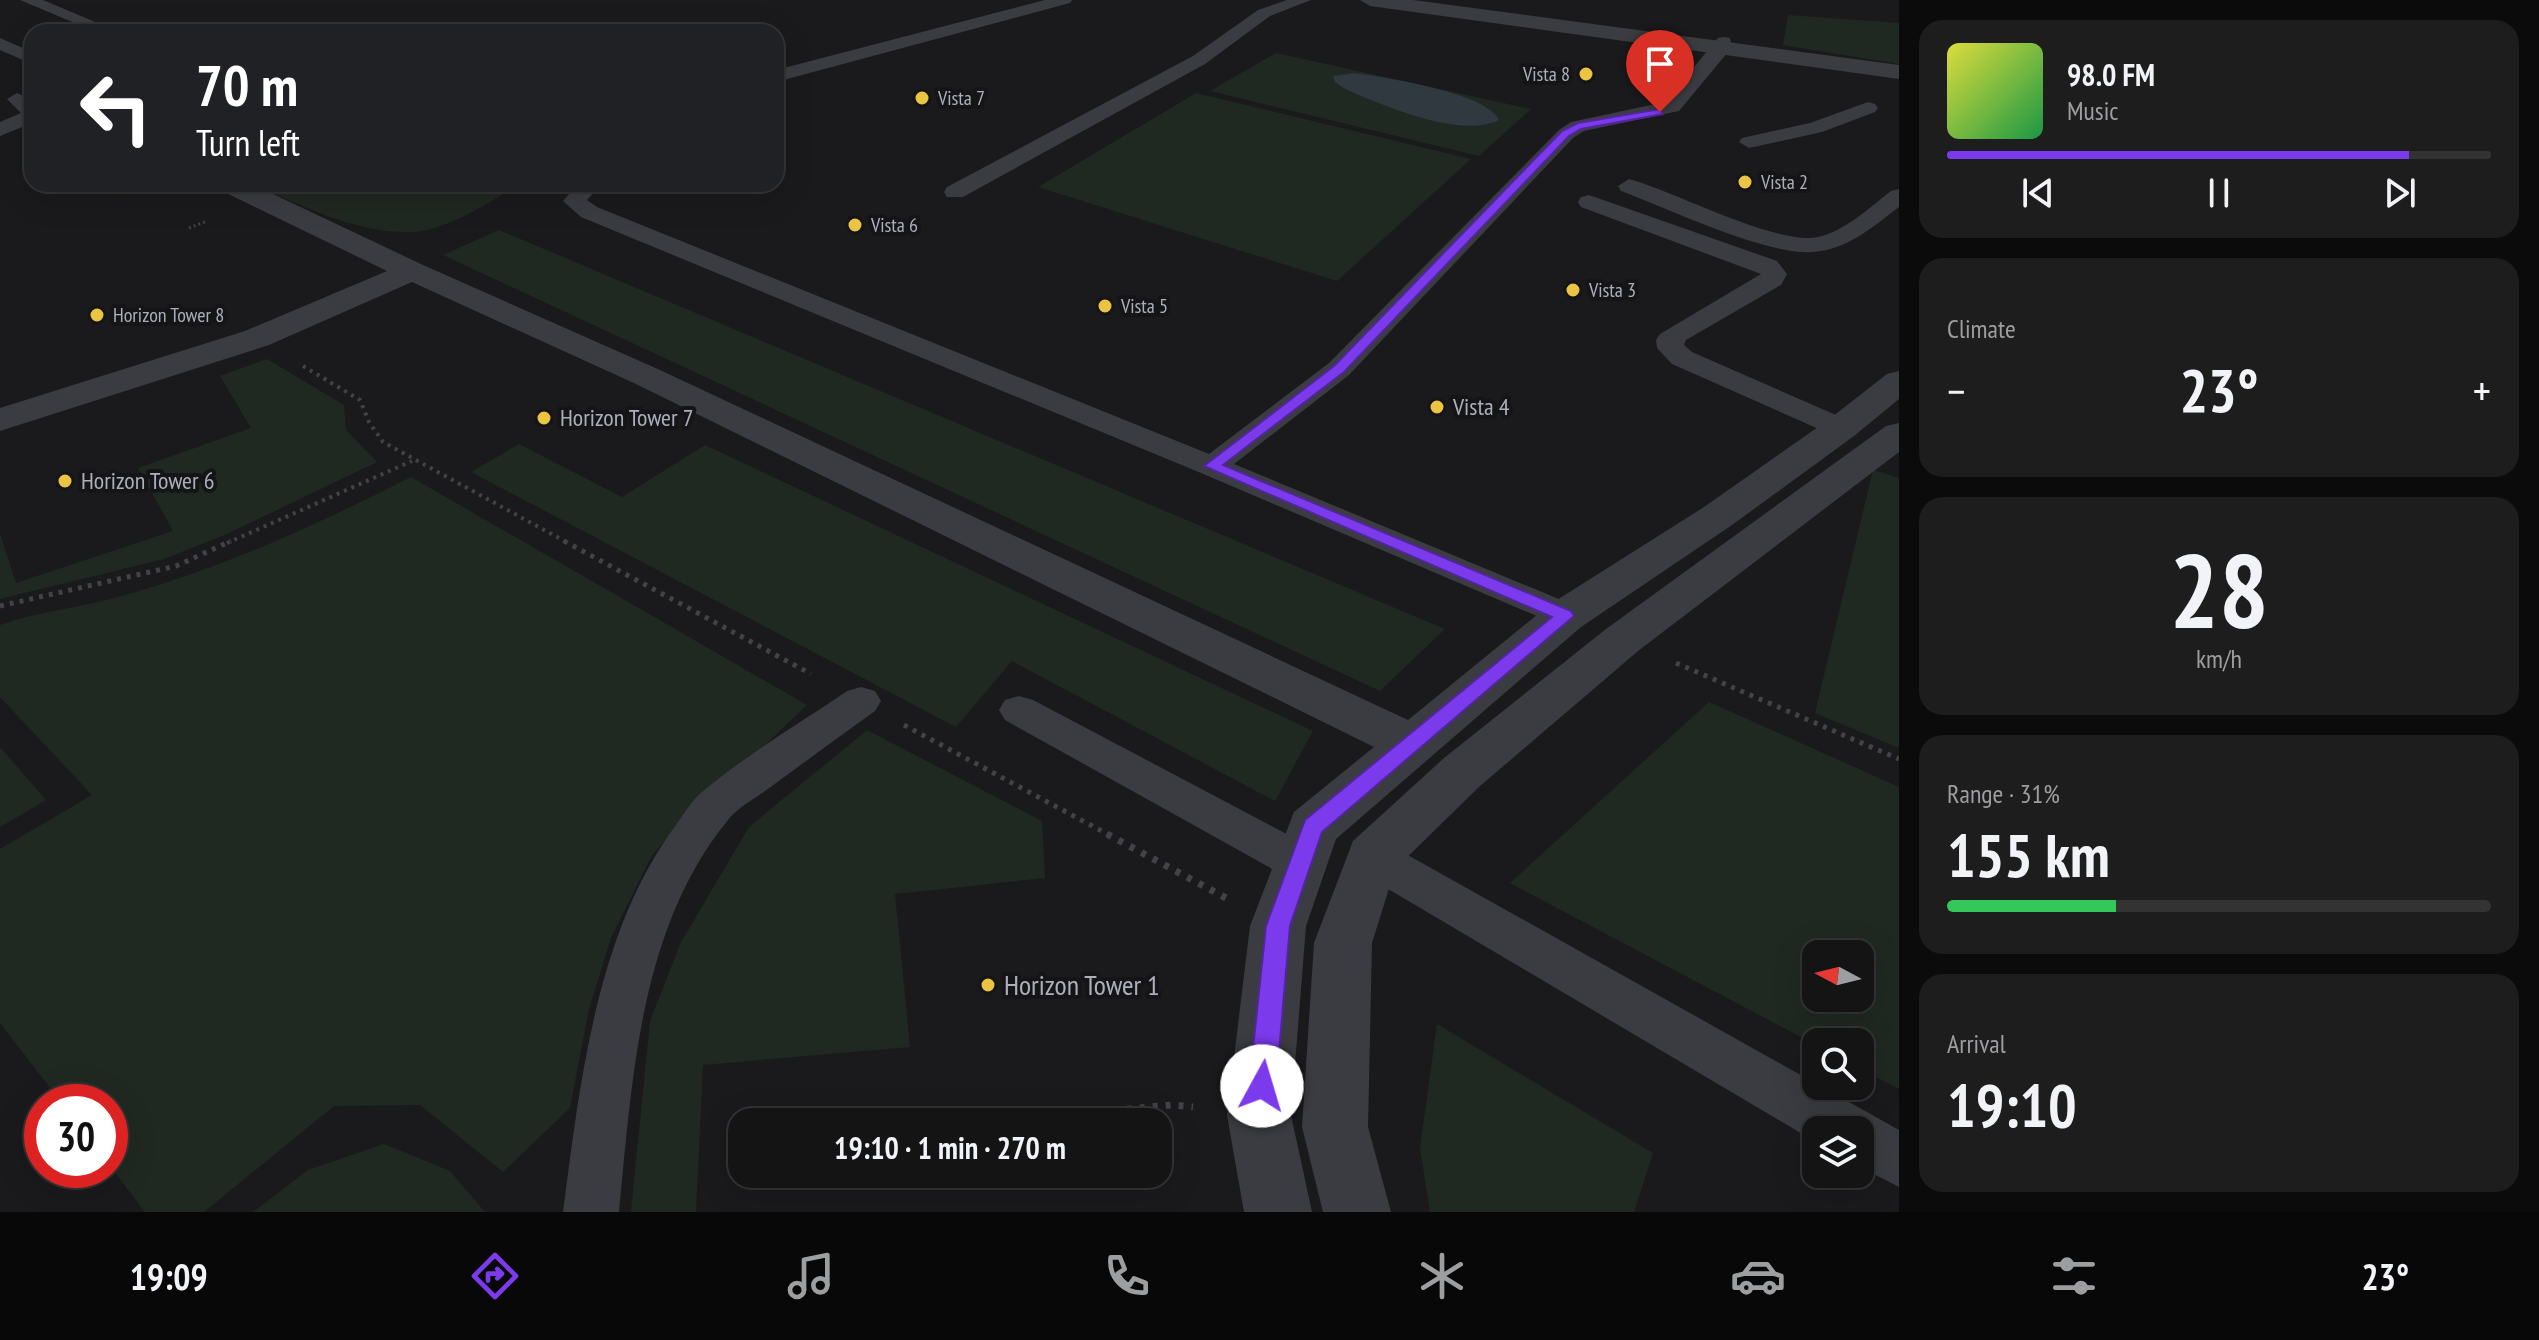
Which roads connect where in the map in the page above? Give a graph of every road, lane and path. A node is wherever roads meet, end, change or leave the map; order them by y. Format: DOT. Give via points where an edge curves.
graph roads {
  1 [pos="28,0"];
  2 [pos="1064,0"];
  3 [pos="1303,0"];
  4 [pos="1370,0"];
  5 [pos="1404,0"];
  6 [pos="90,24"];
  7 [pos="908,40"];
  8 [pos="0,43"];
  9 [pos="1724,45"];
  10 [pos="940,54"];
  11 [pos="24,55"];
  12 [pos="1899,70"];
  13 [pos="784,74"];
  14 [pos="17,99"];
  15 [pos="24,104"];
  16 [pos="1868,108"];
  17 [pos="24,119"];
  18 [pos="0,130"];
  19 [pos="24,138"];
  20 [pos="1749,142"];
  21 [pos="0,146"];
  22 [pos="1629,186"];
  23 [pos="128,192"];
  24 [pos="247,192"];
  25 [pos="582,192"];
  26 [pos="955,192"];
  27 [pos="125,193"];
  28 [pos="1899,196"];
  29 [pos="1589,202"];
  30 [pos="412,271"];
  31 [pos="257,338"];
  32 [pos="1899,381"];
  33 [pos="0,420"];
  34 [pos="1841,428"];
  35 [pos="1899,434"];
  36 [pos="412,460"];
  37 [pos="1212,466"];
  38 [pos="0,606"];
  39 [pos="1565,616"];
  40 [pos="1622,640"];
  41 [pos="861,701"];
  42 [pos="1019,710"];
  43 [pos="1411,744"];
  44 [pos="1899,759"];
  45 [pos="1372,857"];
  46 [pos="1301,863"];
  47 [pos="1278,926"];
  48 [pos="1172,1105"];
  49 [pos="1140,1108"];
  50 [pos="1823,1116"];
  51 [pos="1874,1145"];
  52 [pos="1899,1160"];
  53 [pos="591,1212"];
  54 [pos="1278,1212"];
  55 [pos="1357,1212"];
  1 -- 6 [label="lane"];
  2 -- 7 [label="lane"];
  3 -- 26 [label="lane" via="1264,13 1199,60"];
  4 -- 9 [label="street"];
  5 -- 9 [label="street"];
  7 -- 10 [label="lane"];
  7 -- 13 [label="lane"];
  8 -- 11 [label="lane"];
  9 -- 12 [label="street"];
  9 -- 37 [label="lane" via="1672,107 1578,126 1566,134 1339,369"];
  14 -- 15 [label="lane"];
  16 -- 20 [label="lane" via="1815,128"];
  17 -- 18 [label="lane"];
  19 -- 21 [label="lane"];
  22 -- 28 [label="lane" via="1736,226 1811,245 1852,231"];
  23 -- 27 [label="path"];
  24 -- 30 [label="street"];
  25 -- 37 [label="lane" via="574,201 589,212"];
  29 -- 34 [label="lane" via="1768,266 1772,280 1676,334 1671,348 1682,358"];
  30 -- 31 [label="street"];
  30 -- 43 [label="street" via="677,391"];
  31 -- 33 [label="street"];
  31 -- 36 [label="path" via="360,400 383,442"];
  32 -- 34 [label="street"];
  34 -- 39 [label="street"];
  35 -- 40 [label="street"];
  36 -- 38 [label="path" via="176,566"];
  36 -- 41 [label="path"];
  37 -- 39 [label="lane"];
  39 -- 43 [label="street"];
  40 -- 44 [label="path"];
  40 -- 45 [label="street" via="1462,772"];
  41 -- 47 [label="path"];
  41 -- 53 [label="lane" via="715,805 668,870 617,1022"];
  42 -- 46 [label="lane"];
  43 -- 46 [label="street" via="1313,827"];
  45 -- 50 [label="lane"];
  45 -- 55 [label="street" via="1343,943 1336,1096 1335,1127"];
  46 -- 47 [label="street"];
  47 -- 54 [label="street" via="1259,1115"];
  48 -- 49 [label="path"];
  51 -- 52 [label="lane"];
}
